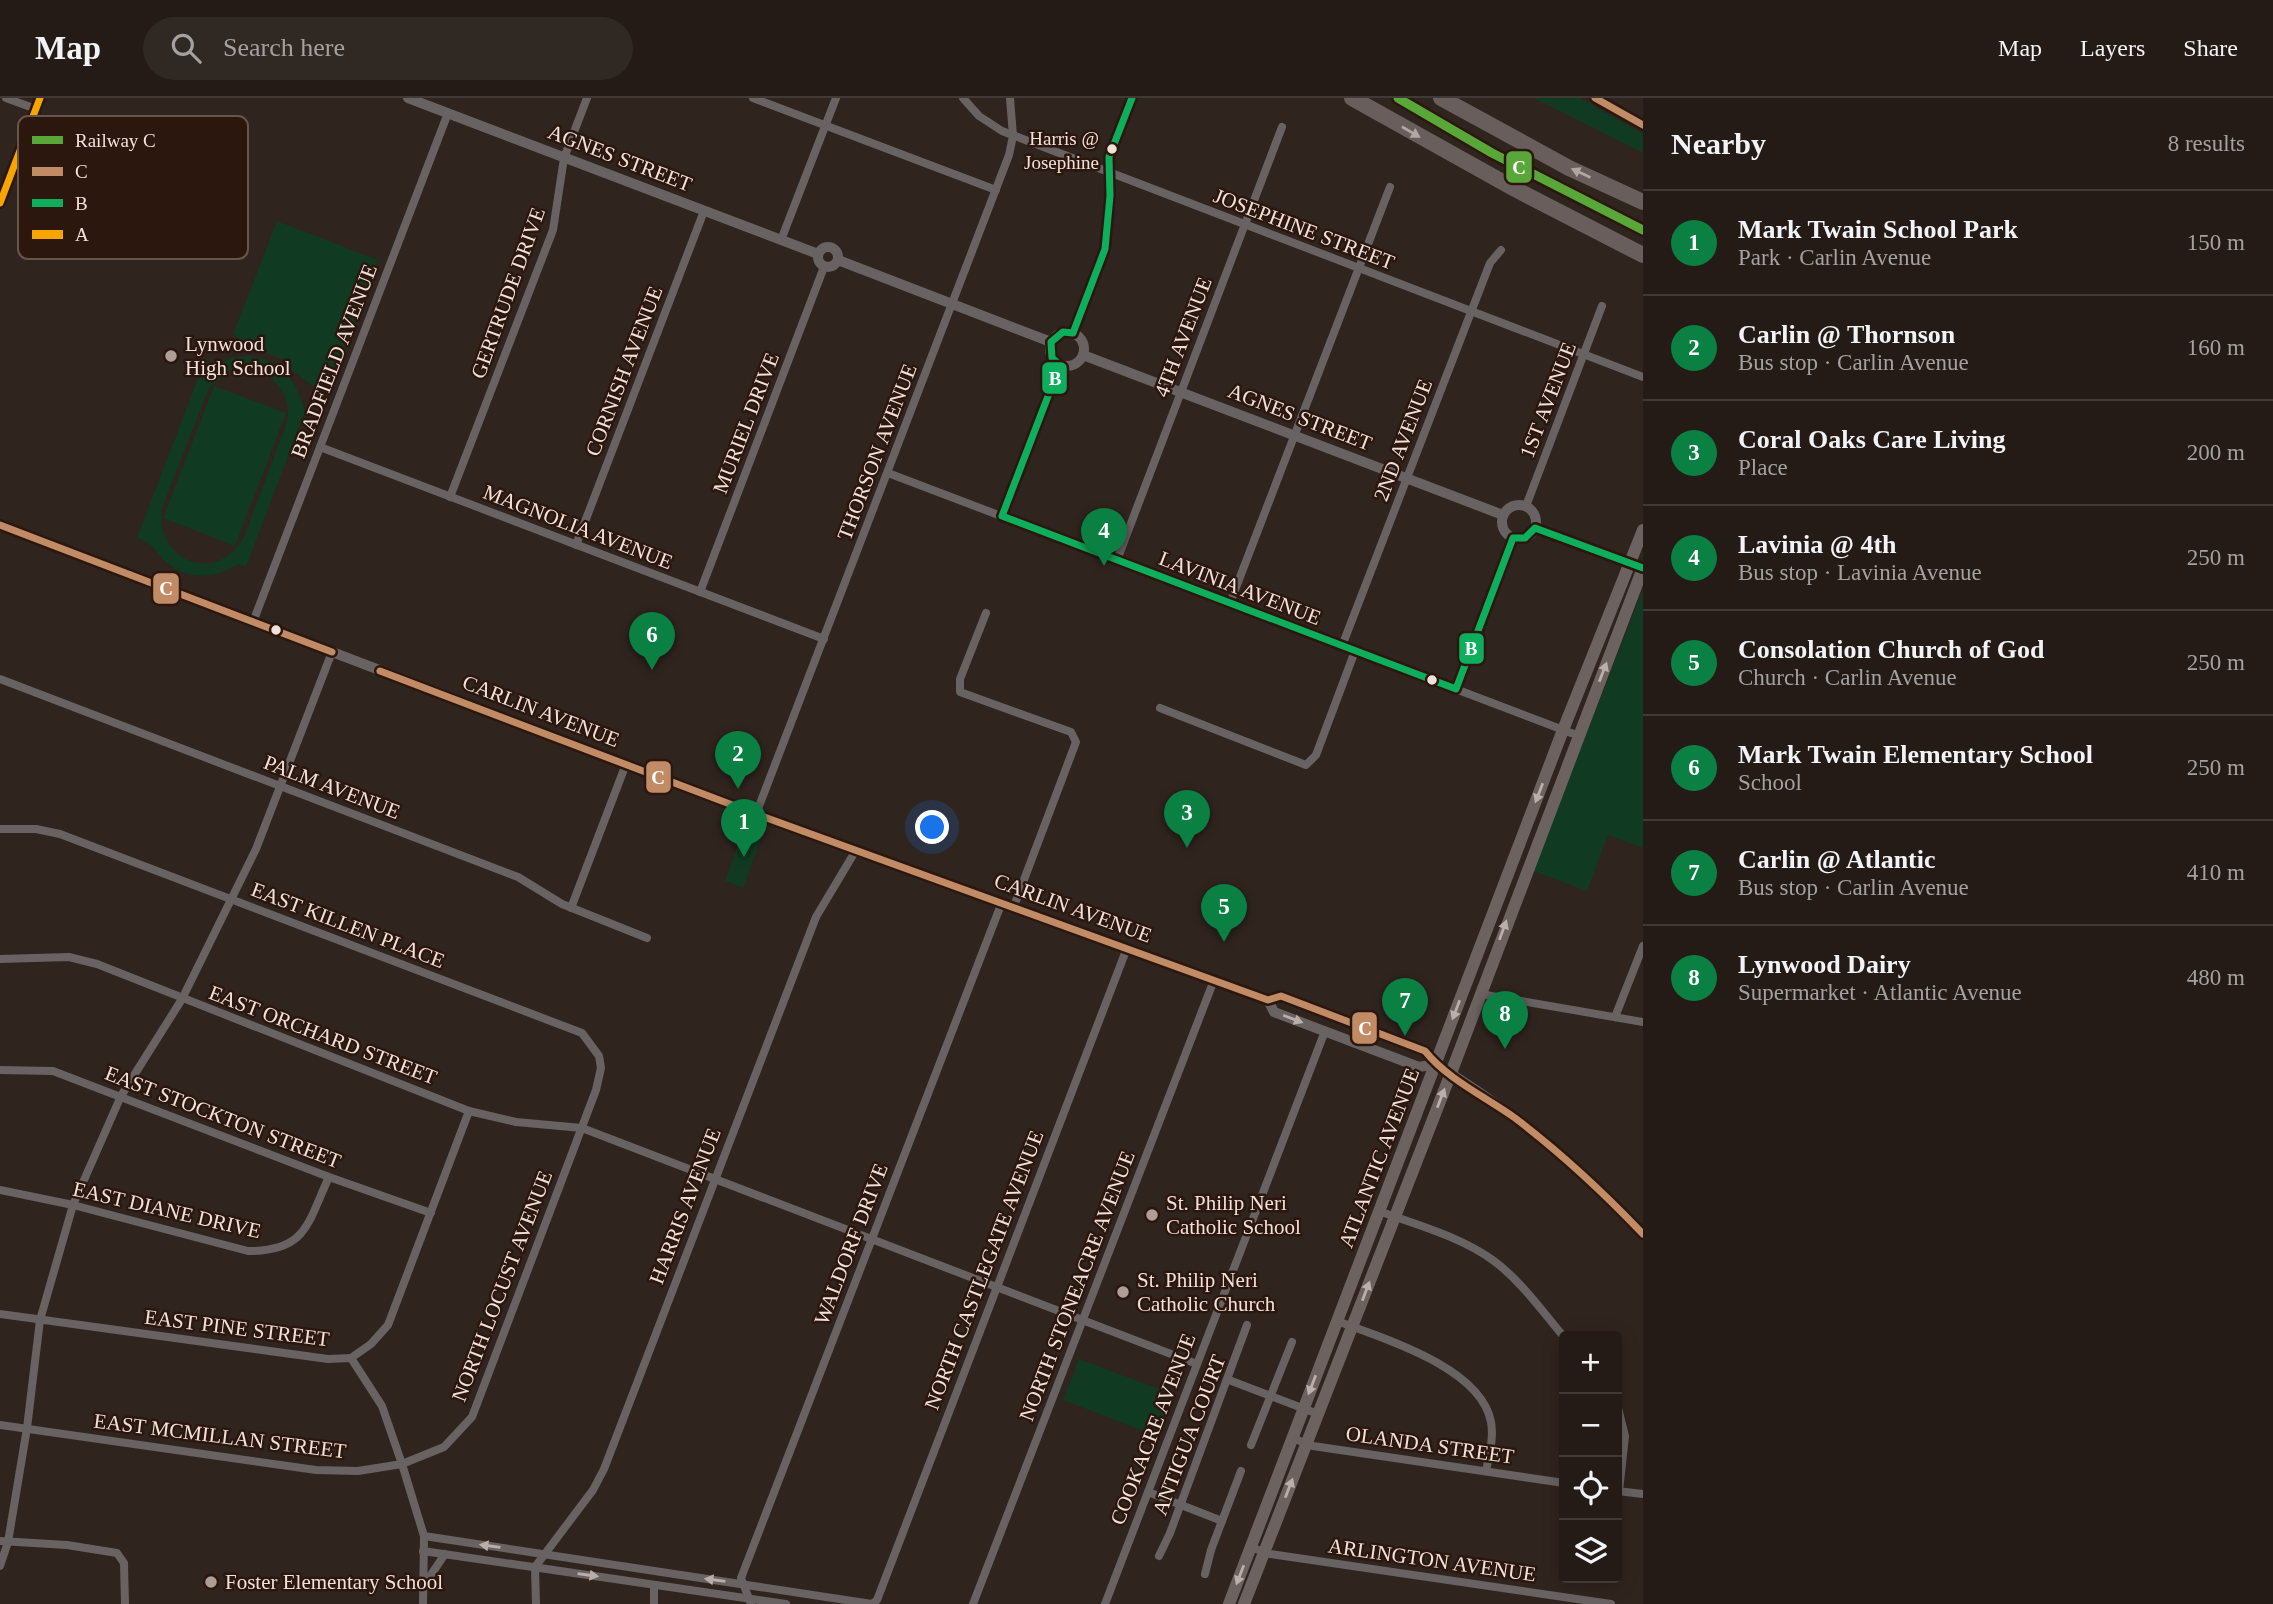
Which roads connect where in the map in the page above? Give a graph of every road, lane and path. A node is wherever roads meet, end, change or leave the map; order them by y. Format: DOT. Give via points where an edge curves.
graph roads {
  1 [pos="6,98"];
  2 [pos="408,98"];
  3 [pos="587,98"];
  4 [pos="753,98"];
  5 [pos="835,98"];
  6 [pos="963,98"];
  7 [pos="1010,98"];
  8 [pos="1132,98"];
  9 [pos="1352,98"];
  10 [pos="1441,98"];
  11 [pos="1595,98"];
  12 [pos="38,104"];
  13 [pos="448,113"];
  14 [pos="825,125"];
  15 [pos="1643,125"];
  16 [pos="1282,127"];
  17 [pos="1013,136"];
  18 [pos="18,156"];
  19 [pos="564,158"];
  20 [pos="1110,173"];
  21 [pos="1390,187"];
  22 [pos="996,190"];
  23 [pos="1643,202"];
  24 [pos="0,203"];
  25 [pos="704,211"];
  26 [pos="1245,225"];
  27 [pos="781,240"];
  28 [pos="1501,250"];
  29 [pos="818,254"];
  30 [pos="1643,255"];
  31 [pos="838,260"];
  32 [pos="824,267"];
  33 [pos="1359,268"];
  34 [pos="953,304"];
  35 [pos="1602,306"];
  36 [pos="1472,311"];
  37 [pos="1073,333"];
  38 [pos="1051,342"];
  39 [pos="1584,354"];
  40 [pos="1083,355"];
  41 [pos="1060,365"];
  42 [pos="1643,377"];
  43 [pos="1181,392"];
  44 [pos="1294,435"];
  45 [pos="320,447"];
  46 [pos="888,473"];
  47 [pos="1407,479"];
  48 [pos="450,497"];
  49 [pos="1526,506"];
  50 [pos="1503,515"];
  51 [pos="1002,516"];
  52 [pos="0,525"];
  53 [pos="1535,528"];
  54 [pos="1643,530"];
  55 [pos="1513,538"];
  56 [pos="576,545"];
  57 [pos="1116,560"];
  58 [pos="1639,566"];
  59 [pos="700,592"];
  60 [pos="1230,603"];
  61 [pos="986,613"];
  62 [pos="253,622"];
  63 [pos="824,639"];
  64 [pos="1342,646"];
  65 [pos="1355,650"];
  66 [pos="332,652"];
  67 [pos="0,679"];
  68 [pos="1455,689"];
  69 [pos="1160,708"];
  70 [pos="1563,730"];
  71 [pos="1579,736"];
  72 [pos="626,764"];
  73 [pos="280,786"];
  74 [pos="757,814"];
  75 [pos="0,829"];
  76 [pos="856,850"];
  77 [pos="232,899"];
  78 [pos="1002,902"];
  79 [pos="1014,906"];
  80 [pos="571,908"];
  81 [pos="647,938"];
  82 [pos="1643,946"];
  83 [pos="1127,948"];
  84 [pos="0,959"];
  85 [pos="1213,980"];
  86 [pos="1480,994"];
  87 [pos="182,999"];
  88 [pos="1268,1000"];
  89 [pos="1615,1017"];
  90 [pos="1643,1022"];
  91 [pos="1325,1031"];
  92 [pos="1435,1064"];
  93 [pos="0,1070"];
  94 [pos="1451,1073"];
  95 [pos="121,1096"];
  96 [pos="469,1111"];
  97 [pos="582,1128"];
  98 [pos="329,1177"];
  99 [pos="715,1180"];
  100 [pos="0,1190"];
  101 [pos="73,1205"];
  102 [pos="1379,1211"];
  103 [pos="431,1213"];
  104 [pos="1395,1217"];
  105 [pos="1643,1234"];
  106 [pos="872,1240"];
  107 [pos="996,1287"];
  108 [pos="0,1314"];
  109 [pos="40,1320"];
  110 [pos="1083,1320"];
  111 [pos="1336,1321"];
  112 [pos="1247,1325"];
  113 [pos="1352,1327"];
  114 [pos="1559,1331"];
  115 [pos="1292,1342"];
  116 [pos="351,1358"];
  117 [pos="1197,1364"];
  118 [pos="1229,1380"];
  119 [pos="1270,1396"];
  120 [pos="1303,1408"];
  121 [pos="1318,1414"];
  122 [pos="0,1425"];
  123 [pos="27,1428"];
  124 [pos="1622,1428"];
  125 [pos="1292,1438"];
  126 [pos="1306,1443"];
  127 [pos="1251,1445"];
  128 [pos="402,1464"];
  129 [pos="1622,1464"];
  130 [pos="1241,1471"];
  131 [pos="1486,1471"];
  132 [pos="1559,1482"];
  133 [pos="1622,1491"];
  134 [pos="1148,1492"];
  135 [pos="1643,1494"];
  136 [pos="1181,1505"];
  137 [pos="1222,1521"];
  138 [pos="424,1536"];
  139 [pos="4,1541"];
  140 [pos="1251,1547"];
  141 [pos="423,1551"];
  142 [pos="1264,1552"];
  143 [pos="445,1554"];
  144 [pos="543,1554"];
  145 [pos="1159,1556"];
  146 [pos="0,1566"];
  147 [pos="535,1567"];
  148 [pos="1205,1574"];
  149 [pos="743,1584"];
  150 [pos="654,1585"];
  151 [pos="423,1587"];
  152 [pos="750,1601"];
  153 [pos="125,1604"];
  154 [pos="424,1604"];
  155 [pos="536,1604"];
  156 [pos="654,1604"];
  157 [pos="786,1604"];
  158 [pos="872,1604"];
  159 [pos="973,1604"];
  160 [pos="1105,1604"];
  161 [pos="1229,1604"];
  162 [pos="1244,1604"];
  163 [pos="1611,1604"];
  1 -- 12 [label="street"];
  2 -- 13 [label="street, AGNES STREET"];
  3 -- 19 [label="street, GERTRUDE DRIVE"];
  4 -- 14 [label="street"];
  5 -- 14 [label="street"];
  6 -- 17 [label="street, JOSEPHINE STREET" via="985,121"];
  7 -- 17 [label="street, THORSON AVENUE"];
  8 -- 20 [label="street" via="1109,155"];
  9 -- 30 [label="highway, one-way"];
  23 -- 10 [label="highway, one-way" via="1569,168"];
  11 -- 15 [label="street"];
  13 -- 19 [label="street, AGNES STREET"];
  13 -- 45 [label="street, BRADFIELD AVENUE"];
  14 -- 22 [label="street"];
  14 -- 27 [label="street"];
  16 -- 26 [label="street, 4TH AVENUE"];
  17 -- 20 [label="street, JOSEPHINE STREET"];
  17 -- 22 [label="street, THORSON AVENUE"];
  18 -- 24 [label="street"];
  19 -- 25 [label="street, AGNES STREET"];
  19 -- 48 [label="street, GERTRUDE DRIVE" via="553,230"];
  20 -- 26 [label="street, JOSEPHINE STREET"];
  20 -- 37 [label="street" via="1107,241"];
  21 -- 33 [label="street"];
  22 -- 34 [label="street, THORSON AVENUE"];
  25 -- 27 [label="street, AGNES STREET"];
  25 -- 56 [label="street, CORNISH AVENUE"];
  26 -- 33 [label="street, JOSEPHINE STREET"];
  26 -- 43 [label="street, 4TH AVENUE"];
  27 -- 29 [label="street, AGNES STREET"];
  28 -- 36 [label="street, 2ND AVENUE" via="1492,259"];
  29 -- 31 [label="street" via="831,248"];
  29 -- 32 [label="street"];
  31 -- 32 [label="street" via="832,267"];
  31 -- 34 [label="street"];
  32 -- 59 [label="street, MURIEL DRIVE"];
  33 -- 36 [label="street, JOSEPHINE STREET"];
  33 -- 44 [label="street"];
  34 -- 38 [label="street"];
  34 -- 46 [label="street, THORSON AVENUE"];
  35 -- 39 [label="street, 1ST AVENUE"];
  36 -- 39 [label="street, JOSEPHINE STREET"];
  36 -- 47 [label="street, 2ND AVENUE"];
  37 -- 38 [label="street" via="1063,332"];
  37 -- 40 [label="street" via="1083,344"];
  38 -- 41 [label="street" via="1050,353"];
  39 -- 42 [label="street, JOSEPHINE STREET"];
  39 -- 49 [label="street, 1ST AVENUE"];
  40 -- 41 [label="street" via="1072,366"];
  40 -- 43 [label="street, AGNES STREET"];
  41 -- 51 [label="street"];
  43 -- 44 [label="street, AGNES STREET"];
  43 -- 57 [label="street, 4TH AVENUE"];
  44 -- 47 [label="street, AGNES STREET"];
  44 -- 60 [label="street"];
  45 -- 48 [label="street, MAGNOLIA AVENUE"];
  45 -- 62 [label="street, BRADFIELD AVENUE"];
  46 -- 51 [label="street, LAVINIA AVENUE"];
  46 -- 63 [label="street, THORSON AVENUE"];
  47 -- 50 [label="street, AGNES STREET"];
  47 -- 64 [label="street, 2ND AVENUE"];
  48 -- 56 [label="street, MAGNOLIA AVENUE"];
  49 -- 50 [label="street" via="1514,505"];
  49 -- 53 [label="street" via="1536,519"];
  50 -- 55 [label="street" via="1503,530"];
  51 -- 57 [label="street, LAVINIA AVENUE"];
  52 -- 62 [label="street, CARLIN AVENUE"];
  53 -- 55 [label="street" via="1525,538"];
  53 -- 58 [label="street"];
  54 -- 58 [label="main road, ATLANTIC AVENUE"];
  55 -- 68 [label="street"];
  56 -- 59 [label="street, MAGNOLIA AVENUE"];
  57 -- 60 [label="street, LAVINIA AVENUE"];
  58 -- 70 [label="main road, ATLANTIC AVENUE"];
  71 -- 58 [label="main road, ATLANTIC AVENUE, one-way"];
  59 -- 63 [label="street, MAGNOLIA AVENUE"];
  60 -- 64 [label="street, LAVINIA AVENUE"];
  61 -- 79 [label="street" via="959,688 964,694 1075,737 1073,754"];
  62 -- 66 [label="street, CARLIN AVENUE"];
  63 -- 74 [label="street, THORSON AVENUE"];
  64 -- 65 [label="street, LAVINIA AVENUE"];
  65 -- 68 [label="street, LAVINIA AVENUE"];
  65 -- 69 [label="street" via="1309,764"];
  66 -- 72 [label="street, CARLIN AVENUE"];
  66 -- 73 [label="street"];
  67 -- 73 [label="street, PALM AVENUE"];
  68 -- 70 [label="street, LAVINIA AVENUE"];
  70 -- 71 [label="street, LAVINIA AVENUE"];
  70 -- 92 [label="main road, ATLANTIC AVENUE, one-way"];
  86 -- 71 [label="main road, ATLANTIC AVENUE, one-way"];
  72 -- 74 [label="street, CARLIN AVENUE"];
  72 -- 80 [label="street"];
  73 -- 77 [label="street"];
  73 -- 80 [label="street, PALM AVENUE" via="518,877"];
  74 -- 76 [label="street, CARLIN AVENUE"];
  75 -- 77 [label="street, EAST KILLEN PLACE" via="60,834"];
  76 -- 78 [label="street, CARLIN AVENUE"];
  76 -- 99 [label="street, HARRIS AVENUE" via="816,918"];
  77 -- 87 [label="street"];
  77 -- 97 [label="street, EAST KILLEN PLACE" via="582,1033 595,1047 601,1068"];
  78 -- 79 [label="street, CARLIN AVENUE"];
  78 -- 106 [label="street, WALDORF DRIVE"];
  79 -- 83 [label="street, CARLIN AVENUE"];
  80 -- 81 [label="street, PALM AVENUE"];
  82 -- 89 [label="street"];
  83 -- 85 [label="street, CARLIN AVENUE"];
  83 -- 107 [label="street, NORTH CASTLEGATE AVENUE"];
  84 -- 87 [label="street, EAST ORCHARD STREET" via="79,958"];
  85 -- 88 [label="street, CARLIN AVENUE"];
  85 -- 110 [label="street, NORTH STONEACRE AVENUE"];
  86 -- 89 [label="street"];
  86 -- 94 [label="main road, ATLANTIC AVENUE"];
  87 -- 95 [label="street"];
  87 -- 96 [label="street, EAST ORCHARD STREET"];
  88 -- 91 [label="street, CARLIN AVENUE, one-way" via="1274,1012"];
  88 -- 92 [label="street, CARLIN AVENUE" via="1281,996 1424,1051"];
  89 -- 90 [label="street"];
  91 -- 92 [label="street, CARLIN AVENUE" via="1419,1067"];
  91 -- 117 [label="street, COOKACRE AVENUE"];
  92 -- 94 [label="street, CARLIN AVENUE"];
  92 -- 102 [label="main road, ATLANTIC AVENUE"];
  93 -- 95 [label="street, EAST STOCKTON STREET" via="54,1071"];
  104 -- 94 [label="main road, ATLANTIC AVENUE, one-way"];
  94 -- 105 [label="street, CARLIN AVENUE" via="1567,1161"];
  95 -- 98 [label="street, EAST STOCKTON STREET"];
  95 -- 101 [label="street"];
  96 -- 97 [label="street, EAST ORCHARD STREET" via="516,1122"];
  96 -- 103 [label="street"];
  97 -- 99 [label="street, EAST ORCHARD STREET"];
  97 -- 128 [label="street, NORTH LOCUST AVENUE" via="472,1417 444,1447"];
  98 -- 101 [label="street, EAST DIANE DRIVE" via="307,1225 294,1242 275,1251 248,1251"];
  98 -- 103 [label="street, EAST STOCKTON STREET"];
  99 -- 106 [label="street"];
  99 -- 144 [label="street, HARRIS AVENUE" via="599,1480"];
  100 -- 101 [label="street, EAST DIANE DRIVE"];
  101 -- 109 [label="street"];
  102 -- 104 [label="street"];
  102 -- 111 [label="main road, ATLANTIC AVENUE"];
  103 -- 116 [label="street" via="388,1325"];
  113 -- 104 [label="main road, ATLANTIC AVENUE, one-way"];
  104 -- 114 [label="street" via="1492,1259"];
  106 -- 107 [label="street"];
  106 -- 149 [label="street, WALDORF DRIVE" via="741,1578"];
  107 -- 110 [label="street"];
  107 -- 158 [label="street, NORTH CASTLEGATE AVENUE"];
  108 -- 109 [label="street, EAST PINE STREET"];
  109 -- 116 [label="street, EAST PINE STREET" via="328,1359"];
  109 -- 123 [label="street"];
  110 -- 117 [label="street"];
  110 -- 159 [label="street, NORTH STONEACRE AVENUE"];
  111 -- 113 [label="street"];
  111 -- 120 [label="main road, ATLANTIC AVENUE, one-way"];
  112 -- 118 [label="street, ANTIGUA COURT"];
  113 -- 121 [label="main road, ATLANTIC AVENUE"];
  113 -- 131 [label="street" via="1430,1357 1477,1396 1492,1427"];
  115 -- 119 [label="street"];
  116 -- 128 [label="street, EAST PINE STREET" via="382,1406"];
  117 -- 134 [label="street, COOKACRE AVENUE"];
  118 -- 119 [label="street"];
  118 -- 136 [label="street, ANTIGUA COURT"];
  119 -- 120 [label="street"];
  119 -- 127 [label="street"];
  120 -- 121 [label="street"];
  120 -- 125 [label="main road, ATLANTIC AVENUE"];
  121 -- 126 [label="main road, ATLANTIC AVENUE"];
  122 -- 123 [label="street, EAST MCMILLAN STREET"];
  123 -- 128 [label="street, EAST MCMILLAN STREET" via="316,1470 358,1471"];
  123 -- 139 [label="street"];
  124 -- 129 [label="street"];
  125 -- 126 [label="street, OLANDA STREET"];
  125 -- 140 [label="main road, ATLANTIC AVENUE"];
  126 -- 131 [label="street, OLANDA STREET"];
  142 -- 126 [label="main road, ATLANTIC AVENUE, one-way"];
  128 -- 138 [label="street"];
  130 -- 137 [label="street"];
  131 -- 132 [label="street, OLANDA STREET"];
  133 -- 135 [label="street"];
  134 -- 136 [label="street"];
  134 -- 160 [label="street, COOKACRE AVENUE"];
  136 -- 137 [label="street"];
  136 -- 145 [label="street, ANTIGUA COURT"];
  137 -- 148 [label="street"];
  138 -- 141 [label="street"];
  144 -- 138 [label="street, one-way"];
  139 -- 146 [label="street"];
  139 -- 153 [label="street" via="117,1553 122,1558"];
  140 -- 142 [label="street, ARLINGTON AVENUE"];
  140 -- 161 [label="main road, ATLANTIC AVENUE, one-way"];
  141 -- 143 [label="street"];
  141 -- 151 [label="street"];
  142 -- 162 [label="main road, ATLANTIC AVENUE"];
  142 -- 163 [label="street, ARLINGTON AVENUE"];
  143 -- 147 [label="street"];
  143 -- 151 [label="street"];
  144 -- 147 [label="street, HARRIS AVENUE"];
  149 -- 144 [label="street, one-way"];
  147 -- 150 [label="street, one-way"];
  147 -- 155 [label="street"];
  149 -- 152 [label="street"];
  149 -- 158 [label="street"];
  150 -- 152 [label="street"];
  150 -- 156 [label="street"];
  151 -- 154 [label="street"];
  152 -- 157 [label="street"];
}
